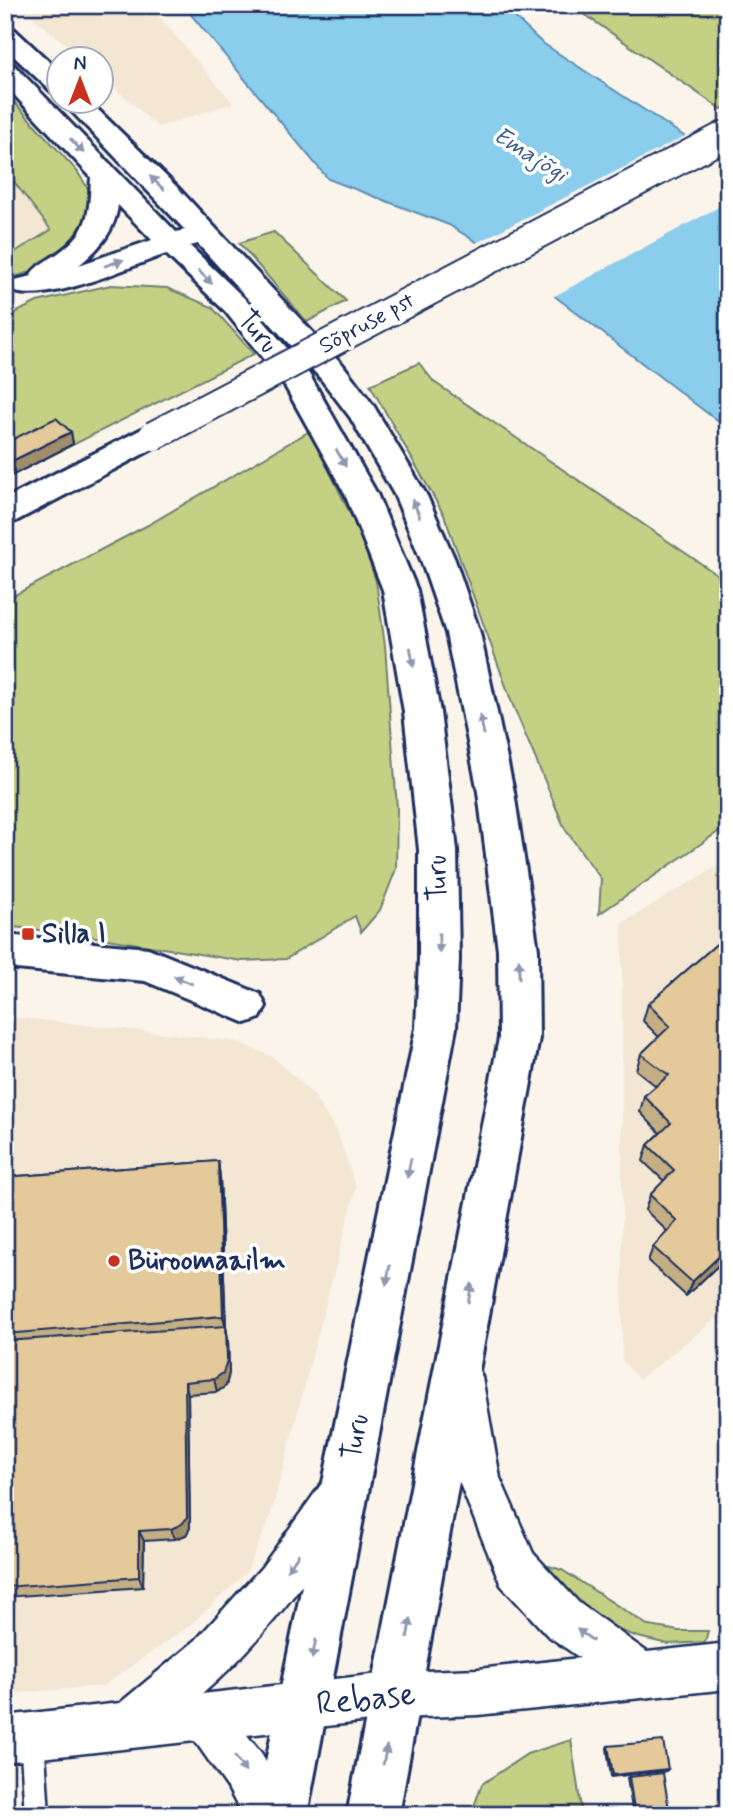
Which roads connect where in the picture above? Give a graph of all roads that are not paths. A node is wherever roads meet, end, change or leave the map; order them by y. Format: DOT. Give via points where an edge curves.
graph roads {
  1 [pos="5,34"];
  2 [pos="5,70"];
  3 [pos="46,73"];
  4 [pos="90,116"];
  5 [pos="728,134"];
  6 [pos="105,177"];
  7 [pos="194,224"];
  8 [pos="162,235"];
  9 [pos="69,258"];
  10 [pos="15,289"];
  11 [pos="5,513"];
  12 [pos="5,951"];
  13 [pos="246,1006"];
  14 [pos="458,1360"];
  15 [pos="346,1486"];
  16 [pos="728,1665"];
  17 [pos="640,1674"];
  18 [pos="397,1695"];
  19 [pos="303,1707"];
  20 [pos="206,1717"];
  21 [pos="127,1727"];
  22 [pos="19,1738"];
  23 [pos="37,1815"];
  24 [pos="267,1815"];
  25 [pos="281,1815"];
  26 [pos="373,1815"];
  1 -- 3 [label="main road"];
  2 -- 6 [label="main road, Turu, one-way"];
  7 -- 4 [label="main road, Turu, one-way"];
  5 -- 11 [label="main road, Sõpruse pst, bridge"];
  6 -- 8 [label="main road, Turu"];
  6 -- 9 [label="main road" via="101,222 89,241"];
  7 -- 8 [label="main road"];
  14 -- 7 [label="main road, Turu, one-way" via="519,1038 519,950 496,792 463,633 411,496 362,412 307,344"];
  8 -- 9 [label="main road"];
  10 -- 8 [label="main road, one-way" via="50,284"];
  8 -- 15 [label="main road, Turu, one-way" via="235,306 298,381 361,494 400,590 422,712 438,850 436,1028"];
  9 -- 10 [label="main road"];
  13 -- 12 [label="main road, one-way" via="148,965"];
  17 -- 14 [label="street, one-way" via="563,1619 517,1569 479,1479"];
  18 -- 14 [label="main road, Turu, one-way"];
  15 -- 19 [label="main road, Turu, one-way"];
  15 -- 21 [label="street, one-way" via="278,1583 212,1656"];
  16 -- 17 [label="street, Rebase"];
  17 -- 18 [label="street, Rebase" via="478,1692"];
  18 -- 19 [label="street, Rebase"];
  26 -- 18 [label="main road, Turu, one-way"];
  19 -- 20 [label="street, Rebase"];
  19 -- 25 [label="main road, Turu"];
  20 -- 21 [label="street, Rebase"];
  20 -- 24 [label="street, one-way" via="245,1771"];
  21 -- 22 [label="street, Rebase"];
  22 -- 23 [label="lane"];
}
